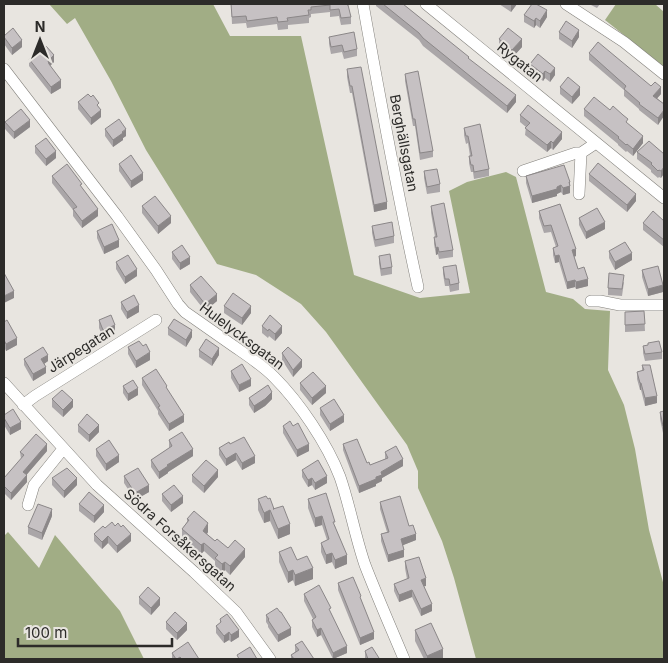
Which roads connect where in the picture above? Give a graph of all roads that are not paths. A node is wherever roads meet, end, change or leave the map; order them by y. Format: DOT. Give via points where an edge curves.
graph roads {
  1 [pos="364,4"];
  2 [pos="426,4"];
  3 [pos="566,4"];
  4 [pos="4,68"];
  5 [pos="664,74"];
  6 [pos="596,143"];
  7 [pos="581,153"];
  8 [pos="523,171"];
  9 [pos="579,194"];
  10 [pos="664,198"];
  11 [pos="418,287"];
  12 [pos="591,301"];
  13 [pos="664,305"];
  14 [pos="156,320"];
  15 [pos="4,382"];
  16 [pos="23,405"];
  17 [pos="63,449"];
  18 [pos="28,505"];
  19 [pos="270,659"];
  20 [pos="404,659"];
  1 -- 11 [label="street, Berghällsgatan"];
  2 -- 6 [label="street, Rygatan"];
  3 -- 5 [label="street" via="624,42"];
  4 -- 20 [label="street, Hulelycksgatan" via="117,216 178,304 273,376 304,413 340,477 365,564"];
  6 -- 7 [label="street"];
  6 -- 10 [label="street, Rygatan"];
  7 -- 8 [label="street"];
  7 -- 9 [label="street"];
  12 -- 13 [label="street"];
  14 -- 16 [label="street, Järpegatan"];
  15 -- 16 [label="street, Södra Forsåkersgatan"];
  16 -- 17 [label="street, Södra Forsåkersgatan"];
  17 -- 18 [label="street" via="34,485"];
  17 -- 19 [label="street, Södra Forsåkersgatan" via="97,485 236,612"];
}
